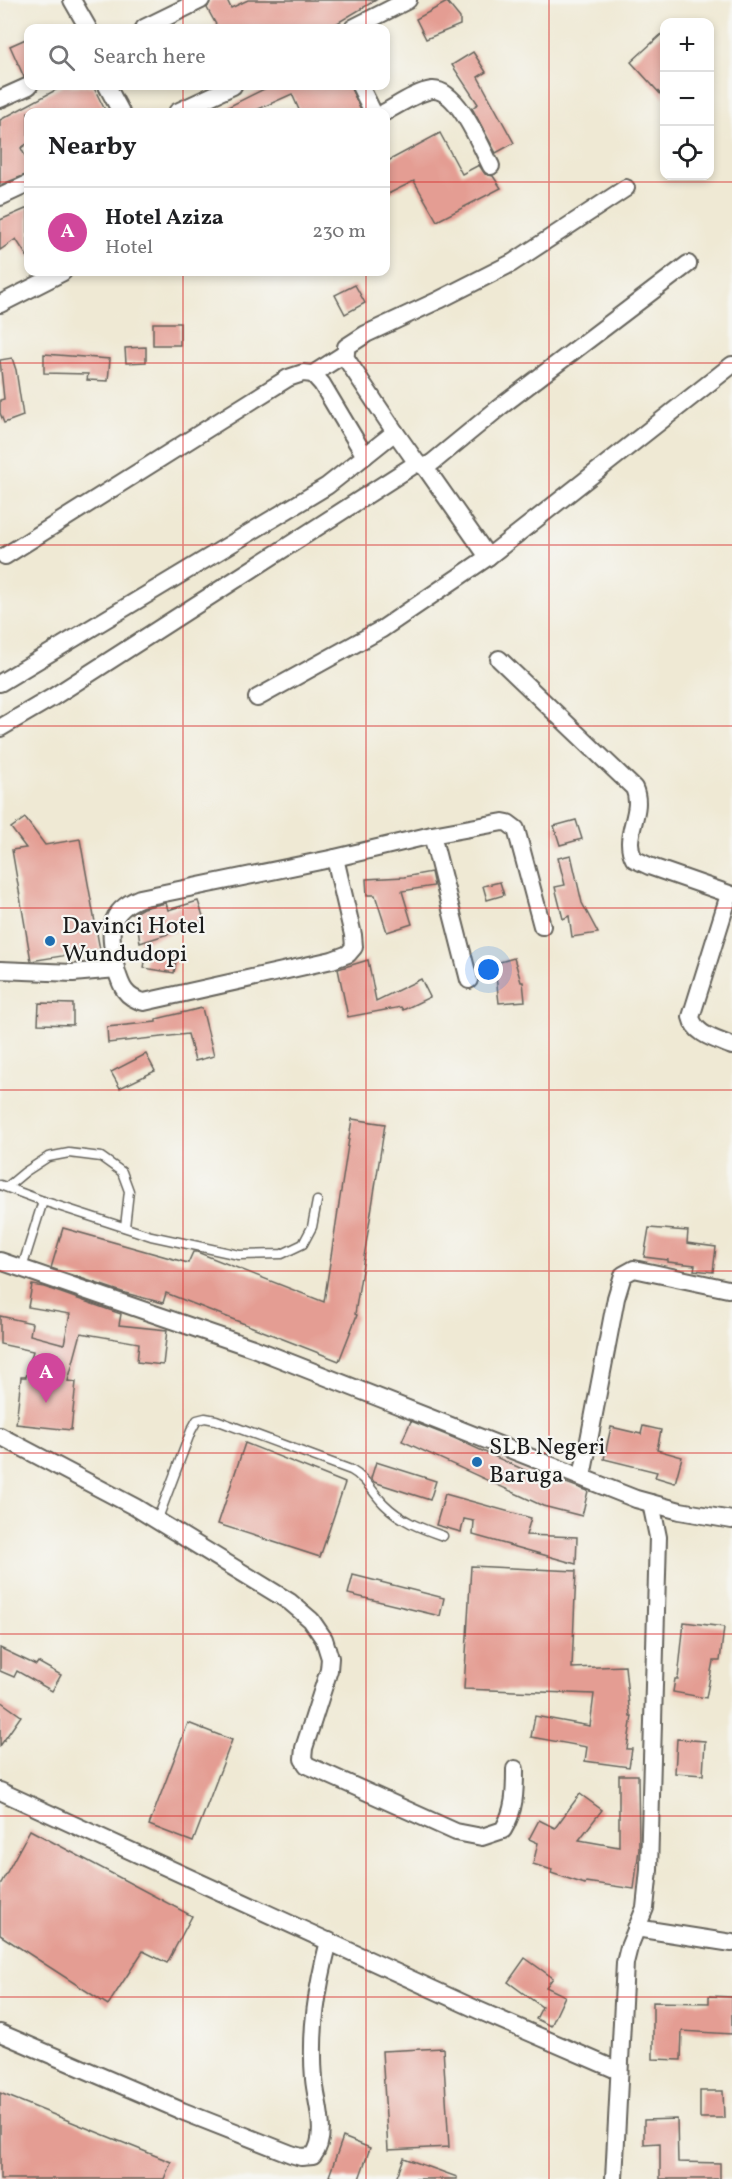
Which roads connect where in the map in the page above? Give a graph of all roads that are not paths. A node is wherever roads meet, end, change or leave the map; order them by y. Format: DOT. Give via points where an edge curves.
graph roads {
  1 [pos="72,0"];
  2 [pos="201,0"];
  3 [pos="408,0"];
  4 [pos="86,24"];
  5 [pos="152,24"];
  6 [pos="361,24"];
  7 [pos="24,88"];
  8 [pos="109,90"];
  9 [pos="224,90"];
  10 [pos="362,90"];
  11 [pos="0,99"];
  12 [pos="119,108"];
  13 [pos="186,108"];
  14 [pos="371,108"];
  15 [pos="390,110"];
  16 [pos="491,166"];
  17 [pos="24,186"];
  18 [pos="626,188"];
  19 [pos="0,197"];
  20 [pos="688,264"];
  21 [pos="55,276"];
  22 [pos="0,304"];
  23 [pos="345,353"];
  24 [pos="732,365"];
  25 [pos="313,374"];
  26 [pos="395,432"];
  27 [pos="365,456"];
  28 [pos="421,465"];
  29 [pos="5,556"];
  30 [pos="488,557"];
  31 [pos="499,659"];
  32 [pos="0,683"];
  33 [pos="257,698"];
  34 [pos="0,728"];
  35 [pos="432,835"];
  36 [pos="335,858"];
  37 [pos="731,895"];
  38 [pos="542,926"];
  39 [pos="0,969"];
  40 [pos="116,969"];
  41 [pos="469,980"];
  42 [pos="732,1046"];
  43 [pos="3,1186"];
  44 [pos="43,1201"];
  45 [pos="317,1201"];
  46 [pos="125,1227"];
  47 [pos="0,1261"];
  48 [pos="21,1268"];
  49 [pos="728,1289"];
  50 [pos="0,1436"];
  51 [pos="582,1477"];
  52 [pos="651,1503"];
  53 [pos="732,1520"];
  54 [pos="157,1521"];
  55 [pos="443,1536"];
  56 [pos="515,1769"];
  57 [pos="0,1791"];
  58 [pos="636,1928"];
  59 [pos="329,1941"];
  60 [pos="732,1943"];
  61 [pos="0,2033"];
  62 [pos="619,2071"];
  63 [pos="614,2179"];
  1 -- 4 [label="street"];
  2 -- 5 [label="street"];
  3 -- 6 [label="street"];
  7 -- 11 [label="street"];
  8 -- 12 [label="street"];
  9 -- 13 [label="street"];
  10 -- 14 [label="street"];
  15 -- 16 [label="street" via="434,90 449,96 460,108"];
  17 -- 19 [label="street"];
  18 -- 23 [label="street" via="512,263 366,334 346,347"];
  20 -- 28 [label="street"];
  21 -- 22 [label="street"];
  23 -- 25 [label="street"];
  23 -- 26 [label="street"];
  24 -- 30 [label="street"];
  25 -- 27 [label="street"];
  25 -- 29 [label="street" via="288,378"];
  26 -- 27 [label="street"];
  26 -- 28 [label="street"];
  27 -- 32 [label="street" via="327,486"];
  28 -- 30 [label="street"];
  28 -- 34 [label="street"];
  30 -- 33 [label="street" via="382,629"];
  31 -- 37 [label="street" via="634,788 638,797 629,843 634,859"];
  35 -- 36 [label="street"];
  35 -- 38 [label="street" via="503,822 513,825"];
  35 -- 41 [label="street"];
  36 -- 40 [label="street" via="124,904 112,926"];
  36 -- 40 [label="street" via="353,935 354,947 348,954 144,1002 123,991"];
  37 -- 42 [label="street" via="691,1017 693,1026 701,1033"];
  39 -- 40 [label="street" via="74,973"];
  43 -- 44 [label="lane"];
  43 -- 46 [label="lane" via="48,1157 69,1153 101,1157 122,1172 129,1191"];
  44 -- 46 [label="lane"];
  44 -- 48 [label="lane"];
  45 -- 46 [label="lane" via="312,1227 303,1244 282,1254 220,1252"];
  47 -- 48 [label="street"];
  48 -- 51 [label="street" via="253,1348"];
  49 -- 51 [label="street" via="634,1269 623,1275"];
  50 -- 54 [label="street"];
  51 -- 52 [label="street"];
  52 -- 53 [label="street"];
  52 -- 58 [label="street" via="658,1537 649,1870 645,1908"];
  54 -- 55 [label="lane" via="191,1431 197,1420 206,1418 351,1470 399,1518"];
  54 -- 56 [label="street" via="290,1602 311,1620 324,1639 329,1670 304,1748 303,1760 307,1765 456,1832 482,1837 503,1830 511,1816"];
  57 -- 59 [label="street"];
  58 -- 60 [label="street"];
  58 -- 62 [label="street" via="625,1963"];
  59 -- 61 [label="street" via="314,2017 314,2079 321,2133 319,2148 313,2156 291,2154"];
  59 -- 62 [label="street"];
  62 -- 63 [label="street"];
}
